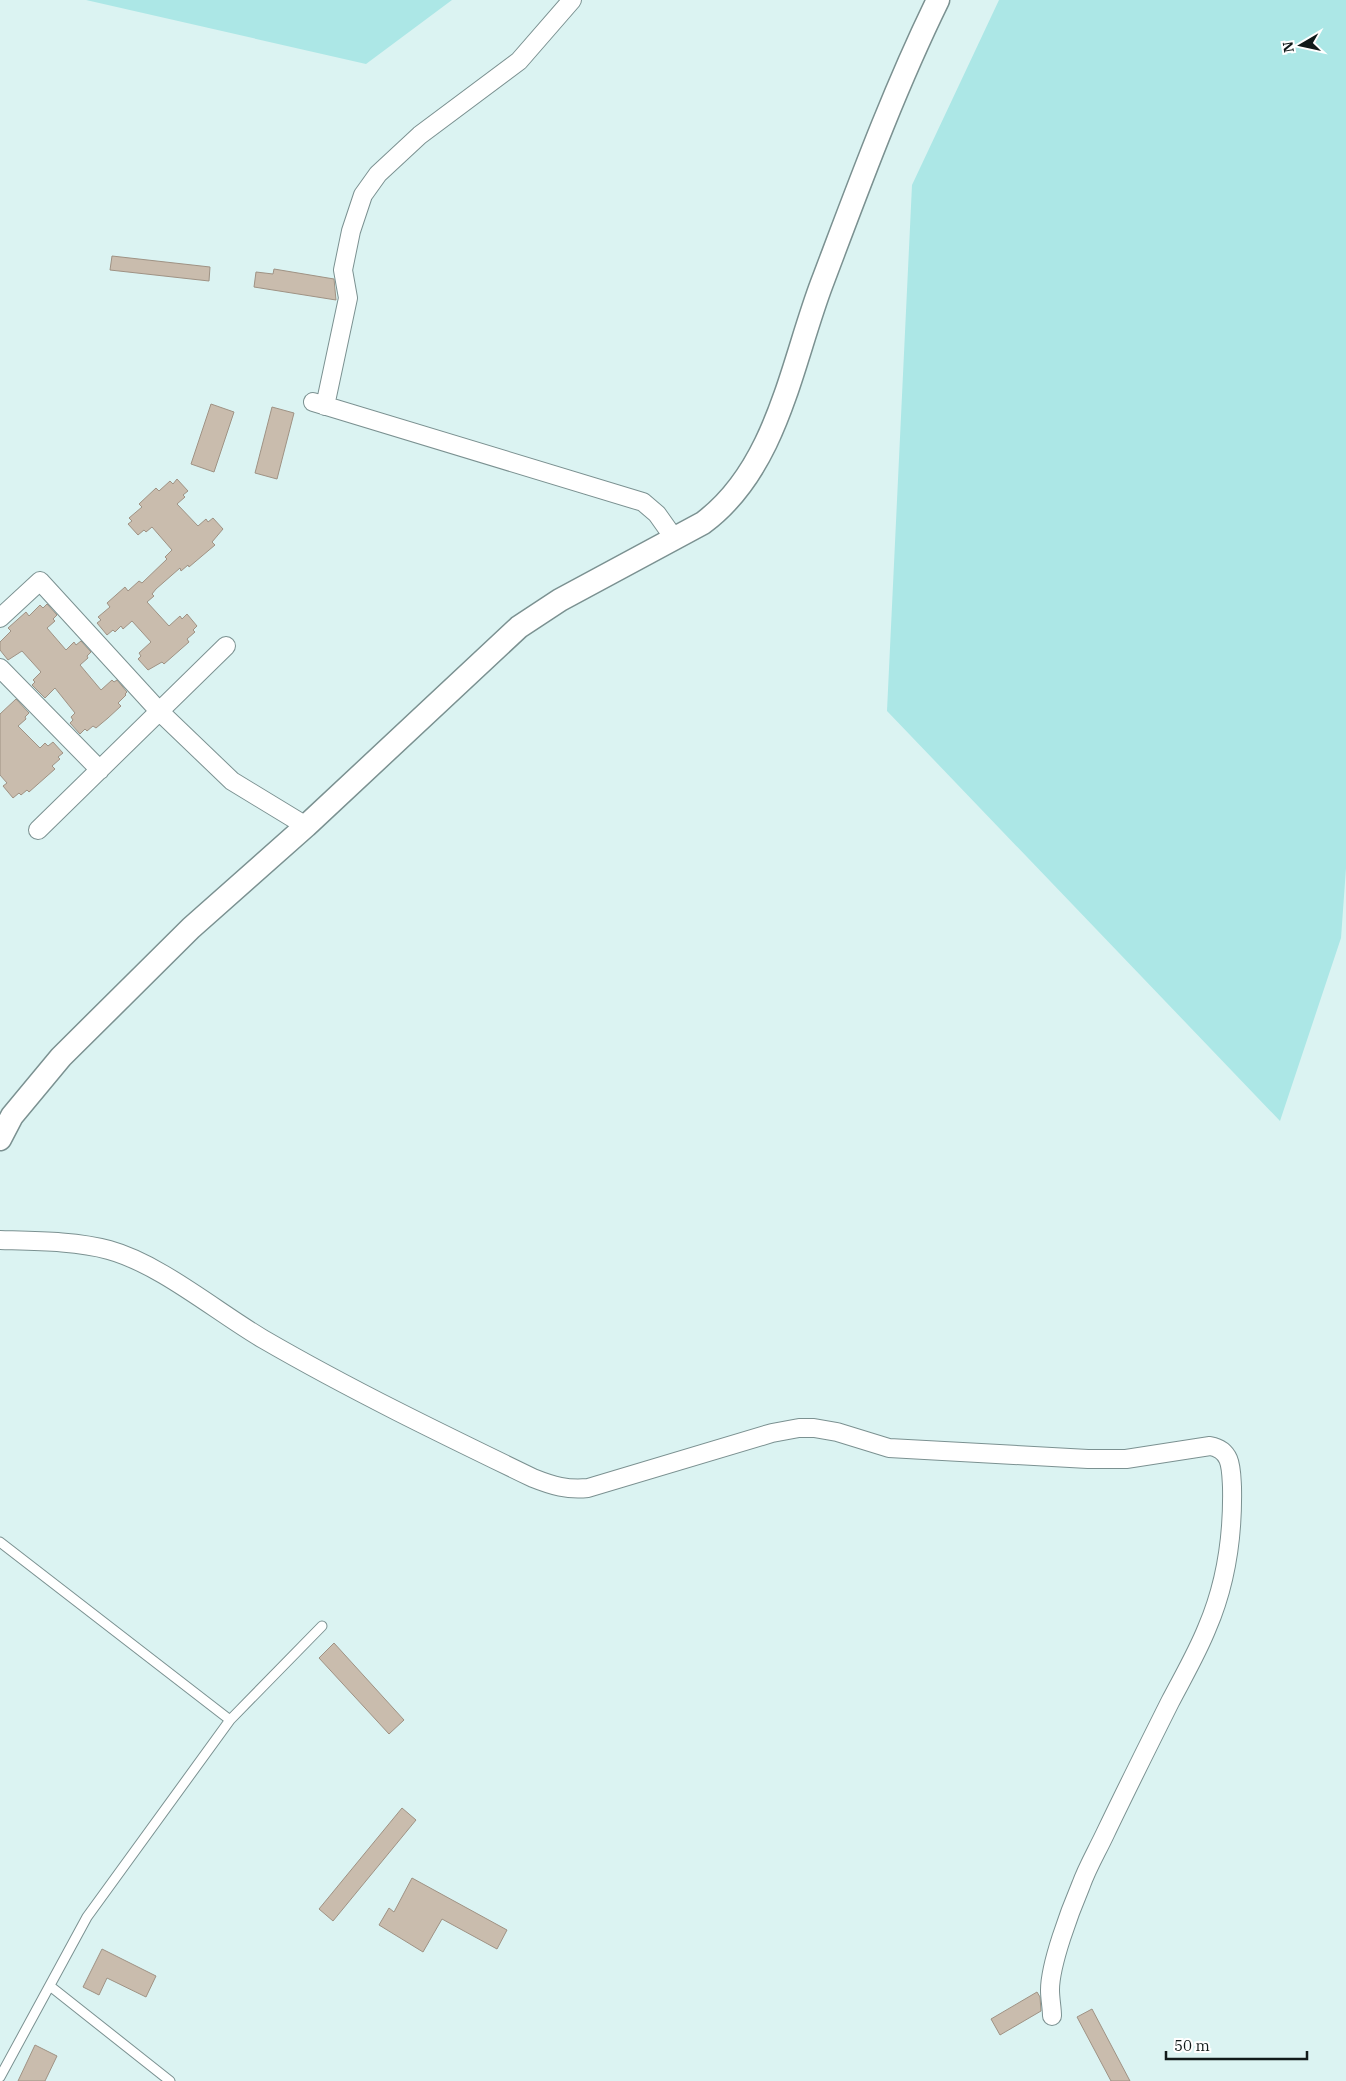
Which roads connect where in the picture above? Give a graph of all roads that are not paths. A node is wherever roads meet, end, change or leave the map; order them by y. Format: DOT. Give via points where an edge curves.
graph roads {
  1 [pos="572,0"];
  2 [pos="938,0"];
  3 [pos="674,538"];
  4 [pos="0,618"];
  5 [pos="226,646"];
  6 [pos="0,668"];
  7 [pos="159,711"];
  8 [pos="100,770"];
  9 [pos="306,826"];
  10 [pos="38,830"];
  11 [pos="0,1139"];
  12 [pos="0,1240"];
  13 [pos="0,1542"];
  14 [pos="322,1626"];
  15 [pos="230,1720"];
  16 [pos="50,1986"];
  17 [pos="1052,2016"];
  18 [pos="0,2078"];
  19 [pos="170,2081"];
  1 -- 3 [label="street" via="519,61 420,135 378,174 362,195 343,270 348,298 319,404 644,502"];
  2 -- 3 [label="street" via="864,172 768,436 746,479 721,510"];
  3 -- 9 [label="street" via="560,600 519,627"];
  4 -- 7 [label="street" via="40,581"];
  5 -- 7 [label="street"];
  6 -- 8 [label="street"];
  7 -- 8 [label="street"];
  7 -- 9 [label="street" via="232,780"];
  8 -- 10 [label="street"];
  9 -- 11 [label="street" via="191,928 61,1057 12,1116"];
  12 -- 17 [label="street" via="109,1250 136,1260 240,1326 331,1378 533,1478 562,1488 588,1488 772,1433 799,1428 837,1432 889,1448 1088,1459 1126,1459 1210,1446 1220,1448 1227,1455 1231,1469 1232,1500 1231,1534 1217,1597 1196,1653 1081,1885 1057,1954 1050,1989"];
  13 -- 15 [label="lane"];
  14 -- 15 [label="lane"];
  15 -- 16 [label="lane" via="87,1917"];
  16 -- 18 [label="lane"];
  16 -- 19 [label="lane"];
}
